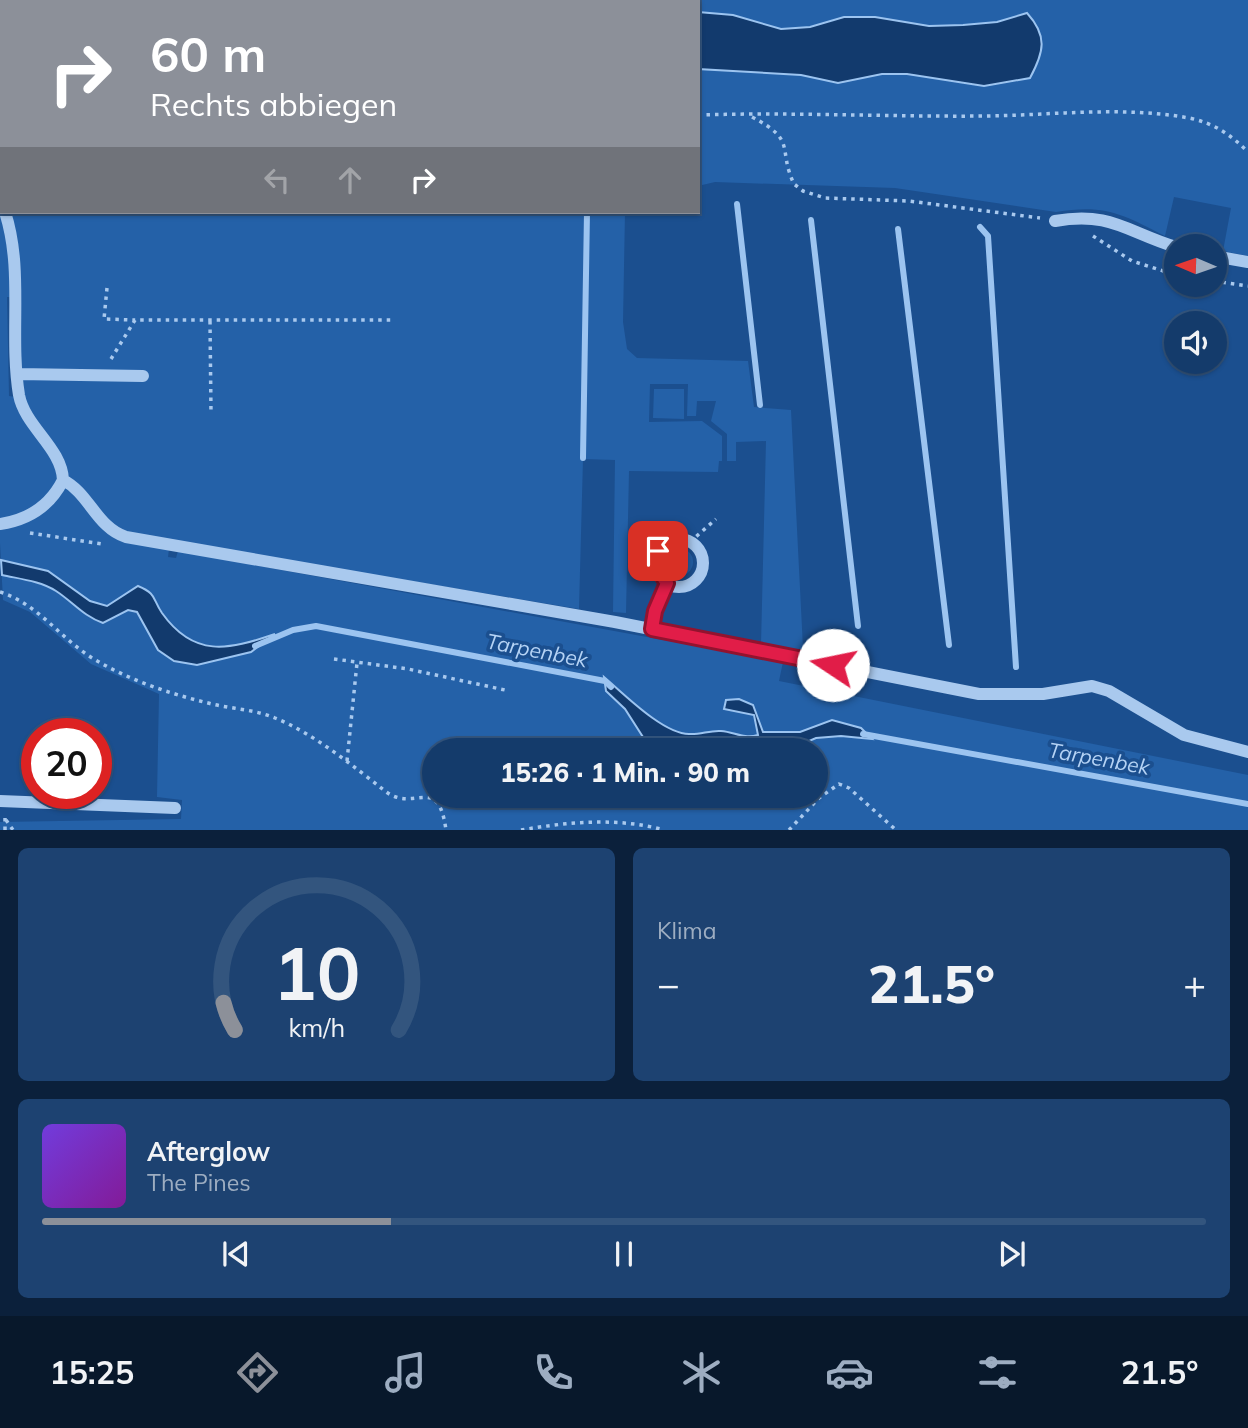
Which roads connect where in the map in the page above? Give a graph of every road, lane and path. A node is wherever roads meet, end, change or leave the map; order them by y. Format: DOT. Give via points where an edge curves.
graph roads {
  1 [pos="700,115"];
  2 [pos="750,116"];
  3 [pos="1248,152"];
  4 [pos="5,214"];
  5 [pos="1055,221"];
  6 [pos="1091,236"];
  7 [pos="1164,242"];
  8 [pos="1227,258"];
  9 [pos="1248,262"];
  10 [pos="1164,271"];
  11 [pos="1227,283"];
  12 [pos="1248,286"];
  13 [pos="107,288"];
  14 [pos="135,320"];
  15 [pos="210,320"];
  16 [pos="395,320"];
  17 [pos="18,374"];
  18 [pos="101,376"];
  19 [pos="143,376"];
  20 [pos="211,413"];
  21 [pos="63,480"];
  22 [pos="716,519"];
  23 [pos="0,524"];
  24 [pos="22,533"];
  25 [pos="690,542"];
  26 [pos="114,546"];
  27 [pos="667,583"];
  28 [pos="0,593"];
  29 [pos="652,629"];
  30 [pos="334,659"];
  31 [pos="358,663"];
  32 [pos="505,690"];
  33 [pos="1248,752"];
  34 [pos="347,761"];
  35 [pos="0,801"];
  36 [pos="175,808"];
  37 [pos="5,818"];
  38 [pos="13,830"];
  39 [pos="446,830"];
  40 [pos="521,830"];
  41 [pos="664,830"];
  42 [pos="789,830"];
  43 [pos="896,830"];
  1 -- 2 [label="path"];
  2 -- 3 [label="path" via="775,112 886,117 1160,114 1207,123 1227,132"];
  2 -- 5 [label="path" via="776,132 787,149 794,184 814,196 909,201"];
  4 -- 17 [label="street" via="13,250"];
  5 -- 7 [label="street" via="1079,217 1116,221"];
  6 -- 10 [label="path" via="1132,261"];
  8 -- 9 [label="street"];
  11 -- 12 [label="path"];
  13 -- 14 [label="path" via="104,319"];
  14 -- 15 [label="path"];
  14 -- 18 [label="path"];
  15 -- 16 [label="path"];
  15 -- 20 [label="path"];
  17 -- 18 [label="street"];
  17 -- 21 [label="street" via="23,408 58,461"];
  18 -- 19 [label="street"];
  21 -- 23 [label="street" via="33,514"];
  21 -- 29 [label="street" via="79,490 106,525 126,537"];
  22 -- 25 [label="path"];
  24 -- 26 [label="path"];
  25 -- 27 [label="street" via="671,541 658,551 656,567"];
  25 -- 27 [label="street" via="702,559 699,575 687,585"];
  27 -- 29 [label="street"];
  28 -- 34 [label="path" via="35,609 108,667 208,703 276,718"];
  29 -- 33 [label="street" via="979,694 1043,694 1092,686 1184,735"];
  30 -- 31 [label="path"];
  31 -- 32 [label="path"];
  31 -- 34 [label="path"];
  34 -- 39 [label="path" via="390,795 439,802"];
  35 -- 36 [label="street"];
  37 -- 38 [label="path"];
  40 -- 41 [label="path" via="634,821"];
  42 -- 43 [label="path" via="839,784"];
}
